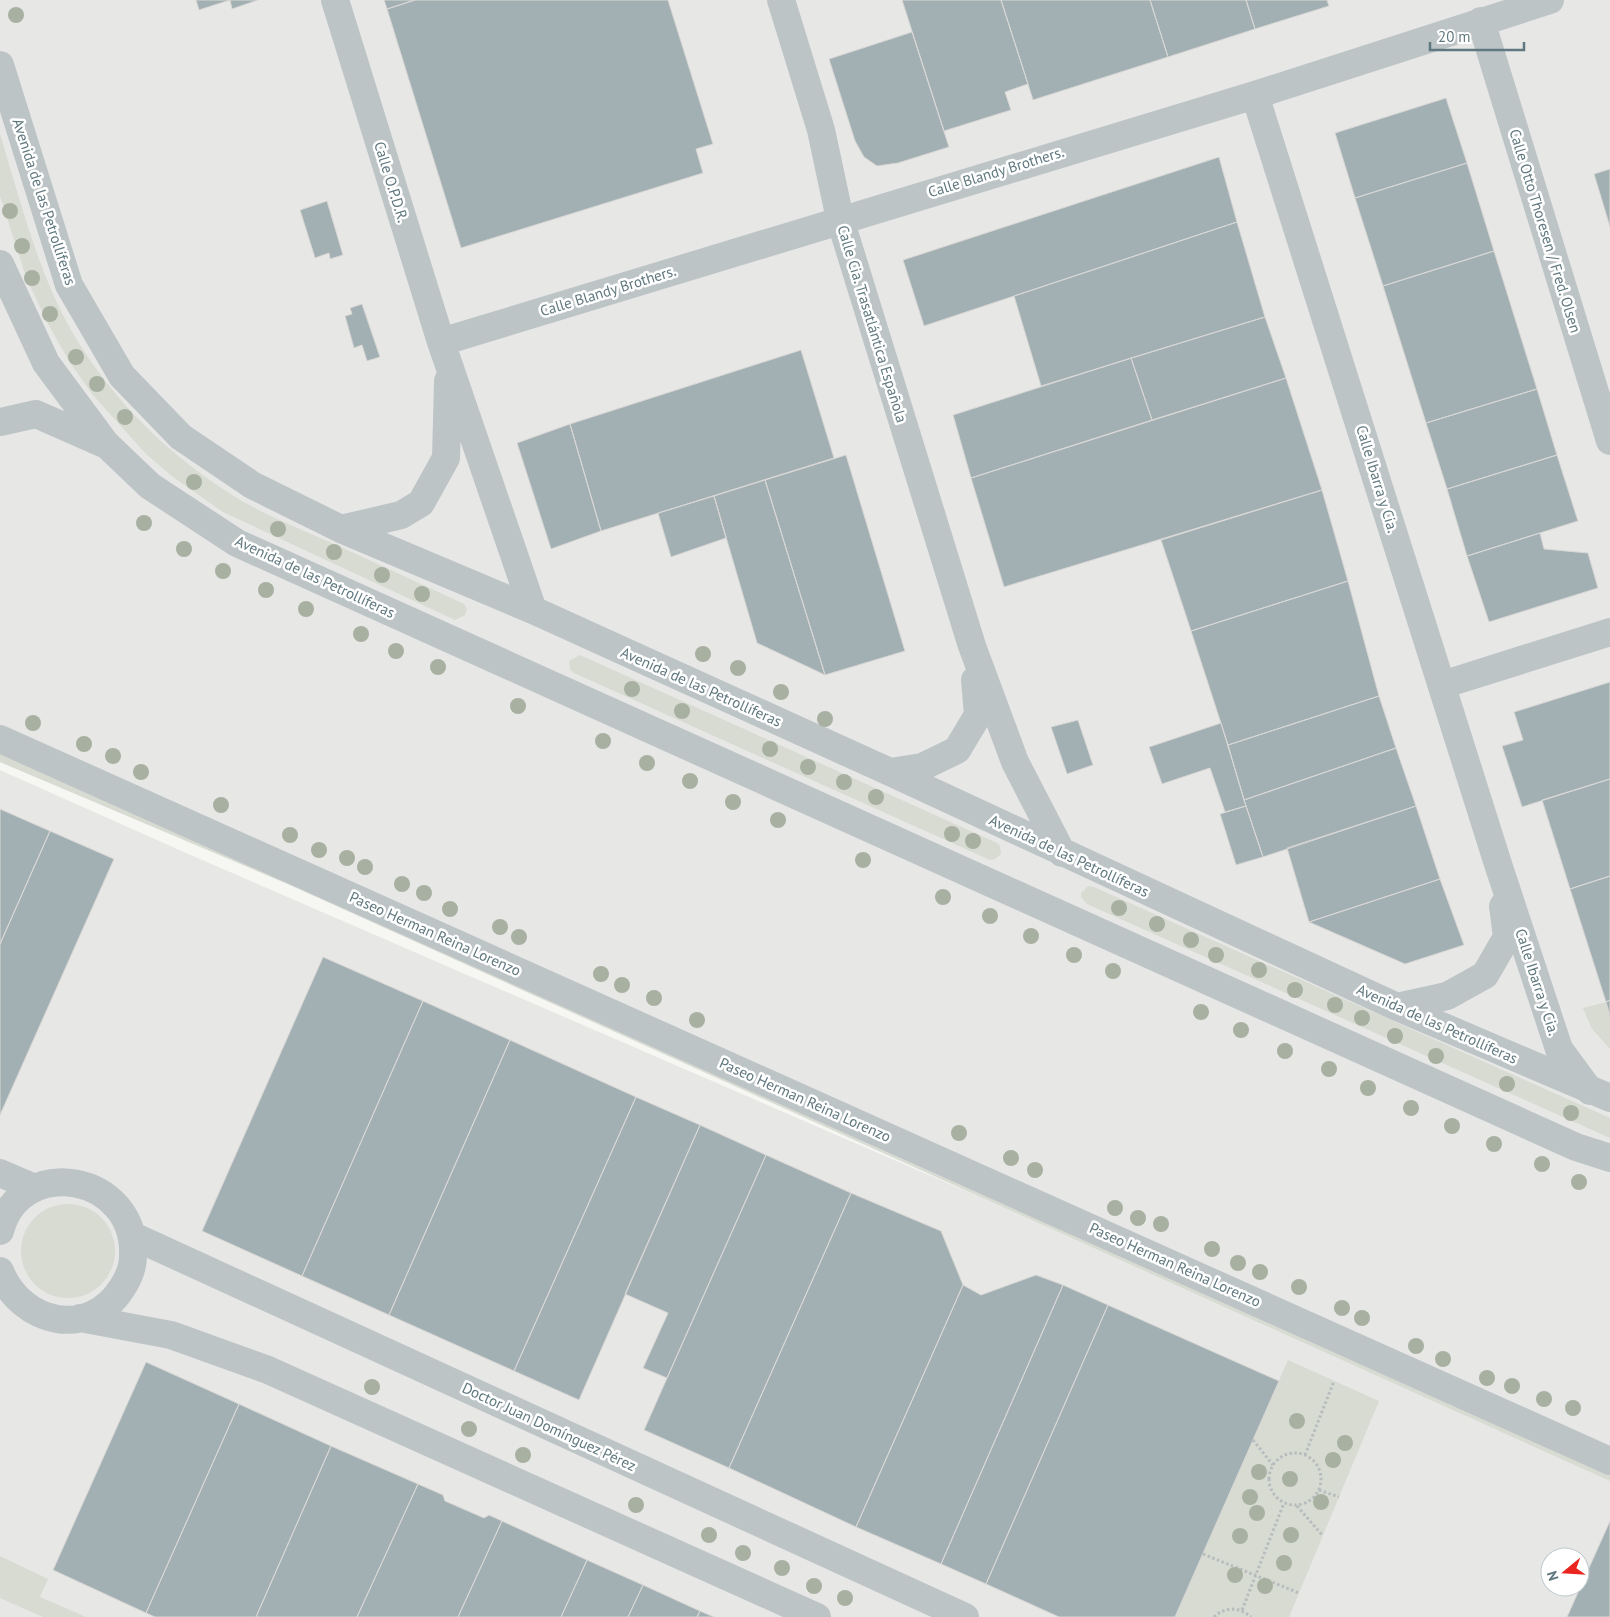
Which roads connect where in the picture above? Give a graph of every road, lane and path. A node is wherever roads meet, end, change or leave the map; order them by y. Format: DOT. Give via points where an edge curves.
graph roads {
  1 [pos="335,0"];
  2 [pos="781,0"];
  3 [pos="1550,0"];
  4 [pos="1481,21"];
  5 [pos="0,66"];
  6 [pos="1255,95"];
  7 [pos="840,219"];
  8 [pos="0,264"];
  9 [pos="445,353"];
  10 [pos="0,422"];
  11 [pos="1610,441"];
  12 [pos="106,444"];
  13 [pos="341,530"];
  14 [pos="533,610"];
  15 [pos="1610,632"];
  16 [pos="972,646"];
  17 [pos="1442,685"];
  18 [pos="0,739"];
  19 [pos="890,772"];
  20 [pos="1062,853"];
  21 [pos="1498,864"];
  22 [pos="1397,1008"];
  23 [pos="1600,1095"];
  24 [pos="1576,1147"];
  25 [pos="1610,1158"];
  26 [pos="1610,1163"];
  27 [pos="0,1173"];
  28 [pos="36,1188"];
  29 [pos="0,1231"];
  30 [pos="133,1236"];
  31 [pos="0,1271"];
  32 [pos="80,1318"];
  33 [pos="1334,1381"];
  34 [pos="1253,1440"];
  35 [pos="1304,1455"];
  36 [pos="1610,1461"];
  37 [pos="1273,1465"];
  38 [pos="1319,1490"];
  39 [pos="1339,1497"];
  40 [pos="1284,1502"];
  41 [pos="1296,1505"];
  42 [pos="1323,1536"];
  43 [pos="1203,1554"];
  44 [pos="1257,1575"];
  45 [pos="1299,1593"];
  46 [pos="1242,1610"];
  47 [pos="817,1617"];
  48 [pos="965,1617"];
  49 [pos="1214,1617"];
  50 [pos="1252,1617"];
  1 -- 9 [label="street, Calle O.P.D.R."];
  2 -- 7 [label="street, Calle Cia. Trasatlántica Española" via="821,130"];
  3 -- 4 [label="street, Calle Blandy Brothers."];
  4 -- 6 [label="street, Calle Blandy Brothers."];
  4 -- 11 [label="street, Calle Otto Thoresen / Fred. Olsen"];
  5 -- 13 [label="street, Avenida de las Petrollíferas" via="69,285 122,376 182,437 252,485"];
  6 -- 7 [label="street, Calle Blandy Brothers."];
  6 -- 17 [label="street, Calle Ibarra y Cia."];
  7 -- 9 [label="street, Calle Blandy Brothers."];
  7 -- 16 [label="street, Calle Cia. Trasatlántica Española"];
  8 -- 12 [label="street, Avenida de las Petrollíferas" via="46,362"];
  9 -- 13 [label="street, Calle O.P.D.R." via="446,458 421,503 401,515"];
  9 -- 14 [label="street, Calle O.P.D.R."];
  10 -- 12 [label="street" via="36,414"];
  12 -- 24 [label="street, Avenida de las Petrollíferas" via="150,486 237,543"];
  13 -- 14 [label="street, Avenida de las Petrollíferas"];
  14 -- 19 [label="street, Avenida de las Petrollíferas"];
  15 -- 17 [label="street"];
  16 -- 19 [label="street, Calle Cia. Trasatlántica Española" via="978,715 957,750 922,767"];
  16 -- 20 [label="street, Calle Cia. Trasatlántica Española" via="1015,762"];
  17 -- 21 [label="street, Calle Ibarra y Cia."];
  18 -- 36 [label="street, Paseo Herman Reina Lorenzo"];
  19 -- 20 [label="street, Avenida de las Petrollíferas"];
  20 -- 22 [label="street, Avenida de las Petrollíferas"];
  21 -- 22 [label="street, Calle Ibarra y Cia." via="1507,937 1485,974 1447,996"];
  21 -- 23 [label="street, Calle Ibarra y Cia." via="1559,1050"];
  22 -- 23 [label="street, Avenida de las Petrollíferas"];
  24 -- 25 [label="street, Avenida de las Petrollíferas"];
  24 -- 26 [label="street"];
  27 -- 28 [label="street"];
  28 -- 29 [label="street" via="16,1202 2,1222"];
  28 -- 30 [label="street" via="70,1182 95,1189 116,1205"];
  30 -- 32 [label="street" via="134,1258 121,1290 101,1310"];
  30 -- 48 [label="street, Doctor Juan Domínguez Pérez"];
  31 -- 32 [label="street" via="6,1287 20,1303 38,1315 59,1320"];
  32 -- 47 [label="street" via="171,1335 268,1370"];
  33 -- 35 [label="path"];
  34 -- 37 [label="path"];
  35 -- 37 [label="path" via="1287,1454"];
  35 -- 38 [label="path" via="1320,1473"];
  37 -- 40 [label="path" via="1269,1481 1276,1497"];
  38 -- 39 [label="path"];
  38 -- 41 [label="path" via="1308,1502"];
  40 -- 41 [label="path"];
  40 -- 44 [label="path"];
  41 -- 42 [label="path"];
  43 -- 44 [label="path"];
  44 -- 45 [label="path"];
  44 -- 46 [label="path"];
  46 -- 49 [label="path" via="1223,1610"];
  46 -- 50 [label="path"];
}
